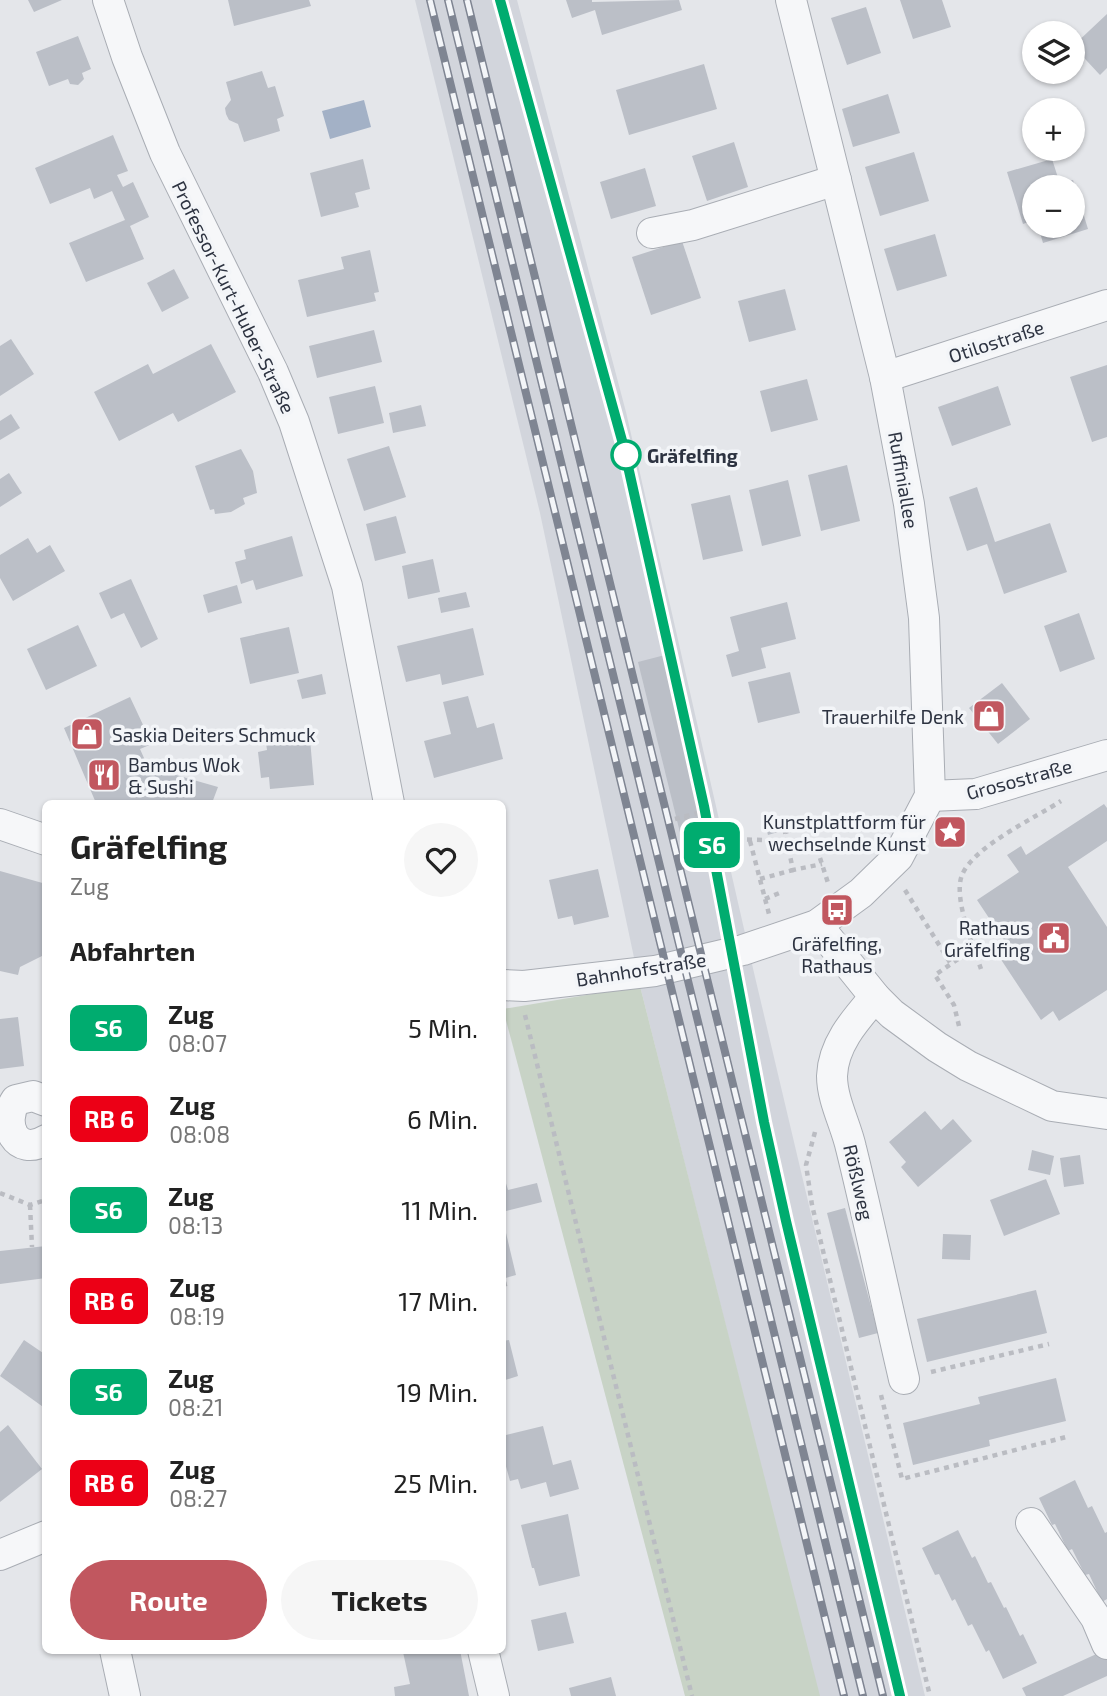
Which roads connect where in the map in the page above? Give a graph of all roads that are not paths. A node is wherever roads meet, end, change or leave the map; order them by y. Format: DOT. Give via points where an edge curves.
graph roads {
  1 [pos="108,0"];
  2 [pos="791,0"];
  3 [pos="836,180"];
  4 [pos="652,233"];
  5 [pos="1107,305"];
  6 [pos="885,377"];
  7 [pos="1107,755"];
  8 [pos="930,796"];
  9 [pos="389,800"];
  10 [pos="0,824"];
  11 [pos="42,838"];
  12 [pos="817,926"];
  13 [pos="506,985"];
  14 [pos="875,997"];
  15 [pos="42,1099"];
  16 [pos="5,1103"];
  17 [pos="1107,1114"];
  18 [pos="42,1142"];
  19 [pos="904,1379"];
  20 [pos="1031,1522"];
  21 [pos="42,1538"];
  22 [pos="0,1555"];
  23 [pos="1107,1644"];
  24 [pos="116,1654"];
  25 [pos="485,1654"];
  26 [pos="125,1696"];
  27 [pos="494,1696"];
  1 -- 9 [label="street, Professor-Kurt-Huber-Straße" via="165,153 294,422 347,586"];
  2 -- 3 [label="street, Ruffiniallee"];
  3 -- 4 [label="street" via="693,225"];
  3 -- 6 [label="street, Ruffiniallee"];
  5 -- 6 [label="street, Otilostraße"];
  6 -- 8 [label="street, Ruffiniallee" via="909,503 924,618"];
  7 -- 8 [label="street, Grosostraße" via="976,794"];
  8 -- 12 [label="street, Ruffiniallee" via="898,857"];
  10 -- 11 [label="street"];
  12 -- 13 [label="street, Bahnhofstraße" via="655,971"];
  12 -- 14 [label="street"];
  14 -- 17 [label="street" via="892,1014 968,1066 1052,1106"];
  14 -- 19 [label="street, Rößlweg" via="849,1028 832,1074"];
  15 -- 16 [label="street" via="24,1096"];
  16 -- 18 [label="street" via="5,1122 12,1138 27,1145"];
  20 -- 23 [label="street" via="1096,1618"];
  21 -- 22 [label="street"];
  24 -- 26 [label="street"];
  25 -- 27 [label="street"];
}
